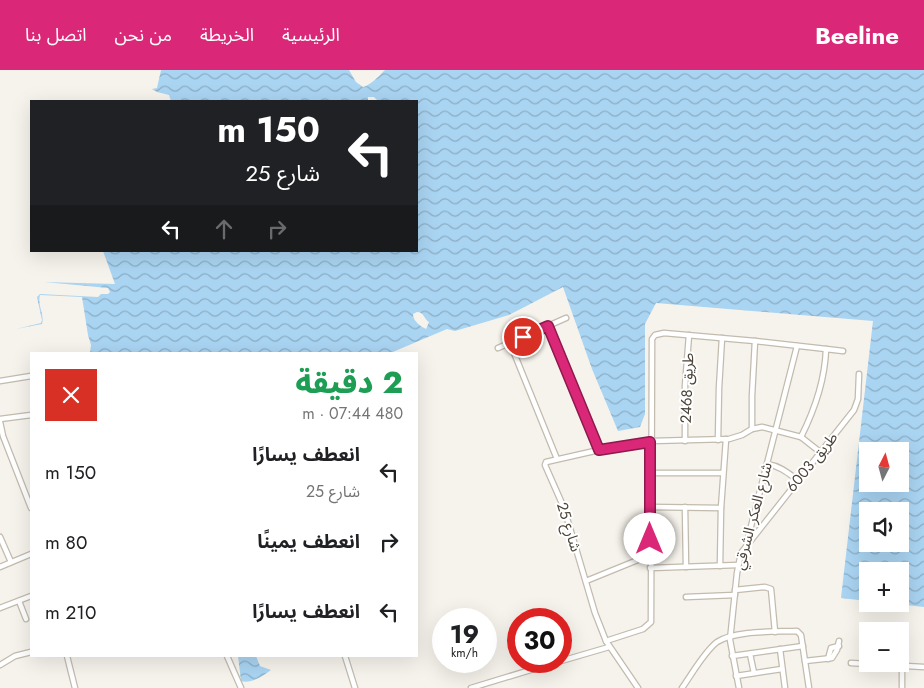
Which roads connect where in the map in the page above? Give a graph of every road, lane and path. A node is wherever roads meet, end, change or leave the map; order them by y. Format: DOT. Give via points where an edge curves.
graph roads {
  1 [pos="566,318"];
  2 [pos="548,326"];
  3 [pos="690,335"];
  4 [pos="722,338"];
  5 [pos="756,342"];
  6 [pos="510,343"];
  7 [pos="797,346"];
  8 [pos="498,348"];
  9 [pos="826,349"];
  10 [pos="844,351"];
  11 [pos="858,374"];
  12 [pos="30,376"];
  13 [pos="0,381"];
  14 [pos="30,415"];
  15 [pos="0,421"];
  16 [pos="752,429"];
  17 [pos="775,430"];
  18 [pos="801,437"];
  19 [pos="726,439"];
  20 [pos="718,440"];
  21 [pos="685,441"];
  22 [pos="650,442"];
  23 [pos="599,450"];
  24 [pos="820,452"];
  25 [pos="557,459"];
  26 [pos="767,464"];
  27 [pos="651,473"];
  28 [pos="723,473"];
  29 [pos="799,481"];
  30 [pos="30,505"];
  31 [pos="650,507"];
  32 [pos="685,507"];
  33 [pos="721,508"];
  34 [pos="0,536"];
  35 [pos="747,544"];
  36 [pos="30,554"];
  37 [pos="650,555"];
  38 [pos="11,562"];
  39 [pos="738,565"];
  40 [pos="720,566"];
  41 [pos="0,567"];
  42 [pos="686,567"];
  43 [pos="650,568"];
  44 [pos="586,581"];
  45 [pos="735,592"];
  46 [pos="30,596"];
  47 [pos="686,596"];
  48 [pos="18,601"];
  49 [pos="0,608"];
  50 [pos="26,619"];
  51 [pos="775,632"];
  52 [pos="730,636"];
  53 [pos="606,641"];
  54 [pos="839,643"];
  55 [pos="803,646"];
  56 [pos="609,647"];
  57 [pos="780,649"];
  58 [pos="30,652"];
  59 [pos="750,654"];
  60 [pos="732,656"];
  61 [pos="67,657"];
  62 [pos="227,657"];
  63 [pos="345,657"];
  64 [pos="572,658"];
  65 [pos="805,661"];
  66 [pos="851,662"];
  67 [pos="859,663"];
  68 [pos="0,665"];
  69 [pos="909,666"];
  70 [pos="924,667"];
  71 [pos="782,669"];
  72 [pos="902,672"];
  73 [pos="524,673"];
  74 [pos="754,674"];
  75 [pos="736,676"];
  76 [pos="488,685"];
  77 [pos="75,688"];
  78 [pos="241,688"];
  79 [pos="355,688"];
  80 [pos="471,688"];
  81 [pos="638,688"];
  82 [pos="682,688"];
  83 [pos="739,688"];
  84 [pos="785,688"];
  85 [pos="809,688"];
  86 [pos="902,688"];
  1 -- 2 [label="street"];
  2 -- 6 [label="street"];
  2 -- 23 [label="street"];
  3 -- 4 [label="street"];
  3 -- 21 [label="street, طريق 2468" via="685,386"];
  3 -- 22 [label="street" via="659,334 652,339"];
  4 -- 5 [label="street"];
  4 -- 20 [label="street"];
  5 -- 7 [label="street"];
  5 -- 16 [label="street"];
  6 -- 8 [label="street"];
  6 -- 25 [label="street"];
  7 -- 9 [label="street"];
  7 -- 17 [label="street, شارع العكر الشرقي"];
  9 -- 10 [label="street"];
  9 -- 18 [label="street" via="818,400"];
  11 -- 24 [label="street, طريق 6003" via="856,405"];
  12 -- 13 [label="street"];
  14 -- 15 [label="street"];
  15 -- 30 [label="street"];
  16 -- 17 [label="street"];
  16 -- 19 [label="street"];
  17 -- 18 [label="street"];
  17 -- 26 [label="street, شارع العكر الشرقي"];
  18 -- 24 [label="street"];
  19 -- 20 [label="street"];
  19 -- 28 [label="street"];
  20 -- 21 [label="street"];
  21 -- 22 [label="street"];
  22 -- 23 [label="street"];
  22 -- 27 [label="street"];
  23 -- 25 [label="street"];
  24 -- 29 [label="street, طريق 6003"];
  25 -- 44 [label="street, شارع 25" via="547,461 545,465 564,508"];
  26 -- 29 [label="street" via="785,470"];
  26 -- 35 [label="street, شارع العكر الشرقي"];
  27 -- 28 [label="street"];
  27 -- 31 [label="street"];
  28 -- 33 [label="street"];
  29 -- 35 [label="street, طريق 6003"];
  31 -- 32 [label="street"];
  31 -- 37 [label="street"];
  32 -- 33 [label="street"];
  32 -- 42 [label="street"];
  33 -- 40 [label="street"];
  34 -- 38 [label="street"];
  35 -- 39 [label="street, شارع العكر الشرقي"];
  36 -- 38 [label="street"];
  37 -- 43 [label="street"];
  37 -- 44 [label="street"];
  38 -- 41 [label="street"];
  39 -- 40 [label="street"];
  39 -- 45 [label="street, شارع العكر الشرقي"];
  40 -- 42 [label="street"];
  42 -- 43 [label="street"];
  43 -- 53 [label="street" via="651,622 643,630"];
  44 -- 53 [label="street, شارع 25"];
  45 -- 47 [label="street"];
  45 -- 51 [label="street" via="771,589"];
  45 -- 52 [label="street, شارع العكر الشرقي"];
  46 -- 48 [label="street"];
  48 -- 49 [label="street"];
  48 -- 50 [label="street"];
  51 -- 52 [label="street"];
  51 -- 55 [label="street" via="797,631"];
  52 -- 60 [label="street, شارع العكر الشرقي"];
  52 -- 82 [label="street" via="714,645"];
  53 -- 56 [label="street, شارع 25"];
  54 -- 65 [label="street" via="834,656"];
  55 -- 57 [label="street"];
  55 -- 65 [label="street"];
  56 -- 64 [label="street"];
  56 -- 81 [label="street, شارع 25"];
  57 -- 59 [label="street"];
  57 -- 71 [label="street"];
  58 -- 68 [label="street"];
  59 -- 60 [label="street"];
  59 -- 74 [label="street"];
  60 -- 75 [label="street, شارع العكر الشرقي"];
  61 -- 77 [label="street"];
  62 -- 78 [label="street"];
  63 -- 79 [label="street"];
  65 -- 85 [label="street"];
  66 -- 67 [label="street"];
  69 -- 70 [label="street"];
  71 -- 74 [label="street"];
  71 -- 84 [label="street"];
  72 -- 86 [label="street"];
  73 -- 76 [label="street"];
  74 -- 75 [label="street"];
  75 -- 83 [label="street, شارع العكر الشرقي"];
  76 -- 80 [label="street"];
}
